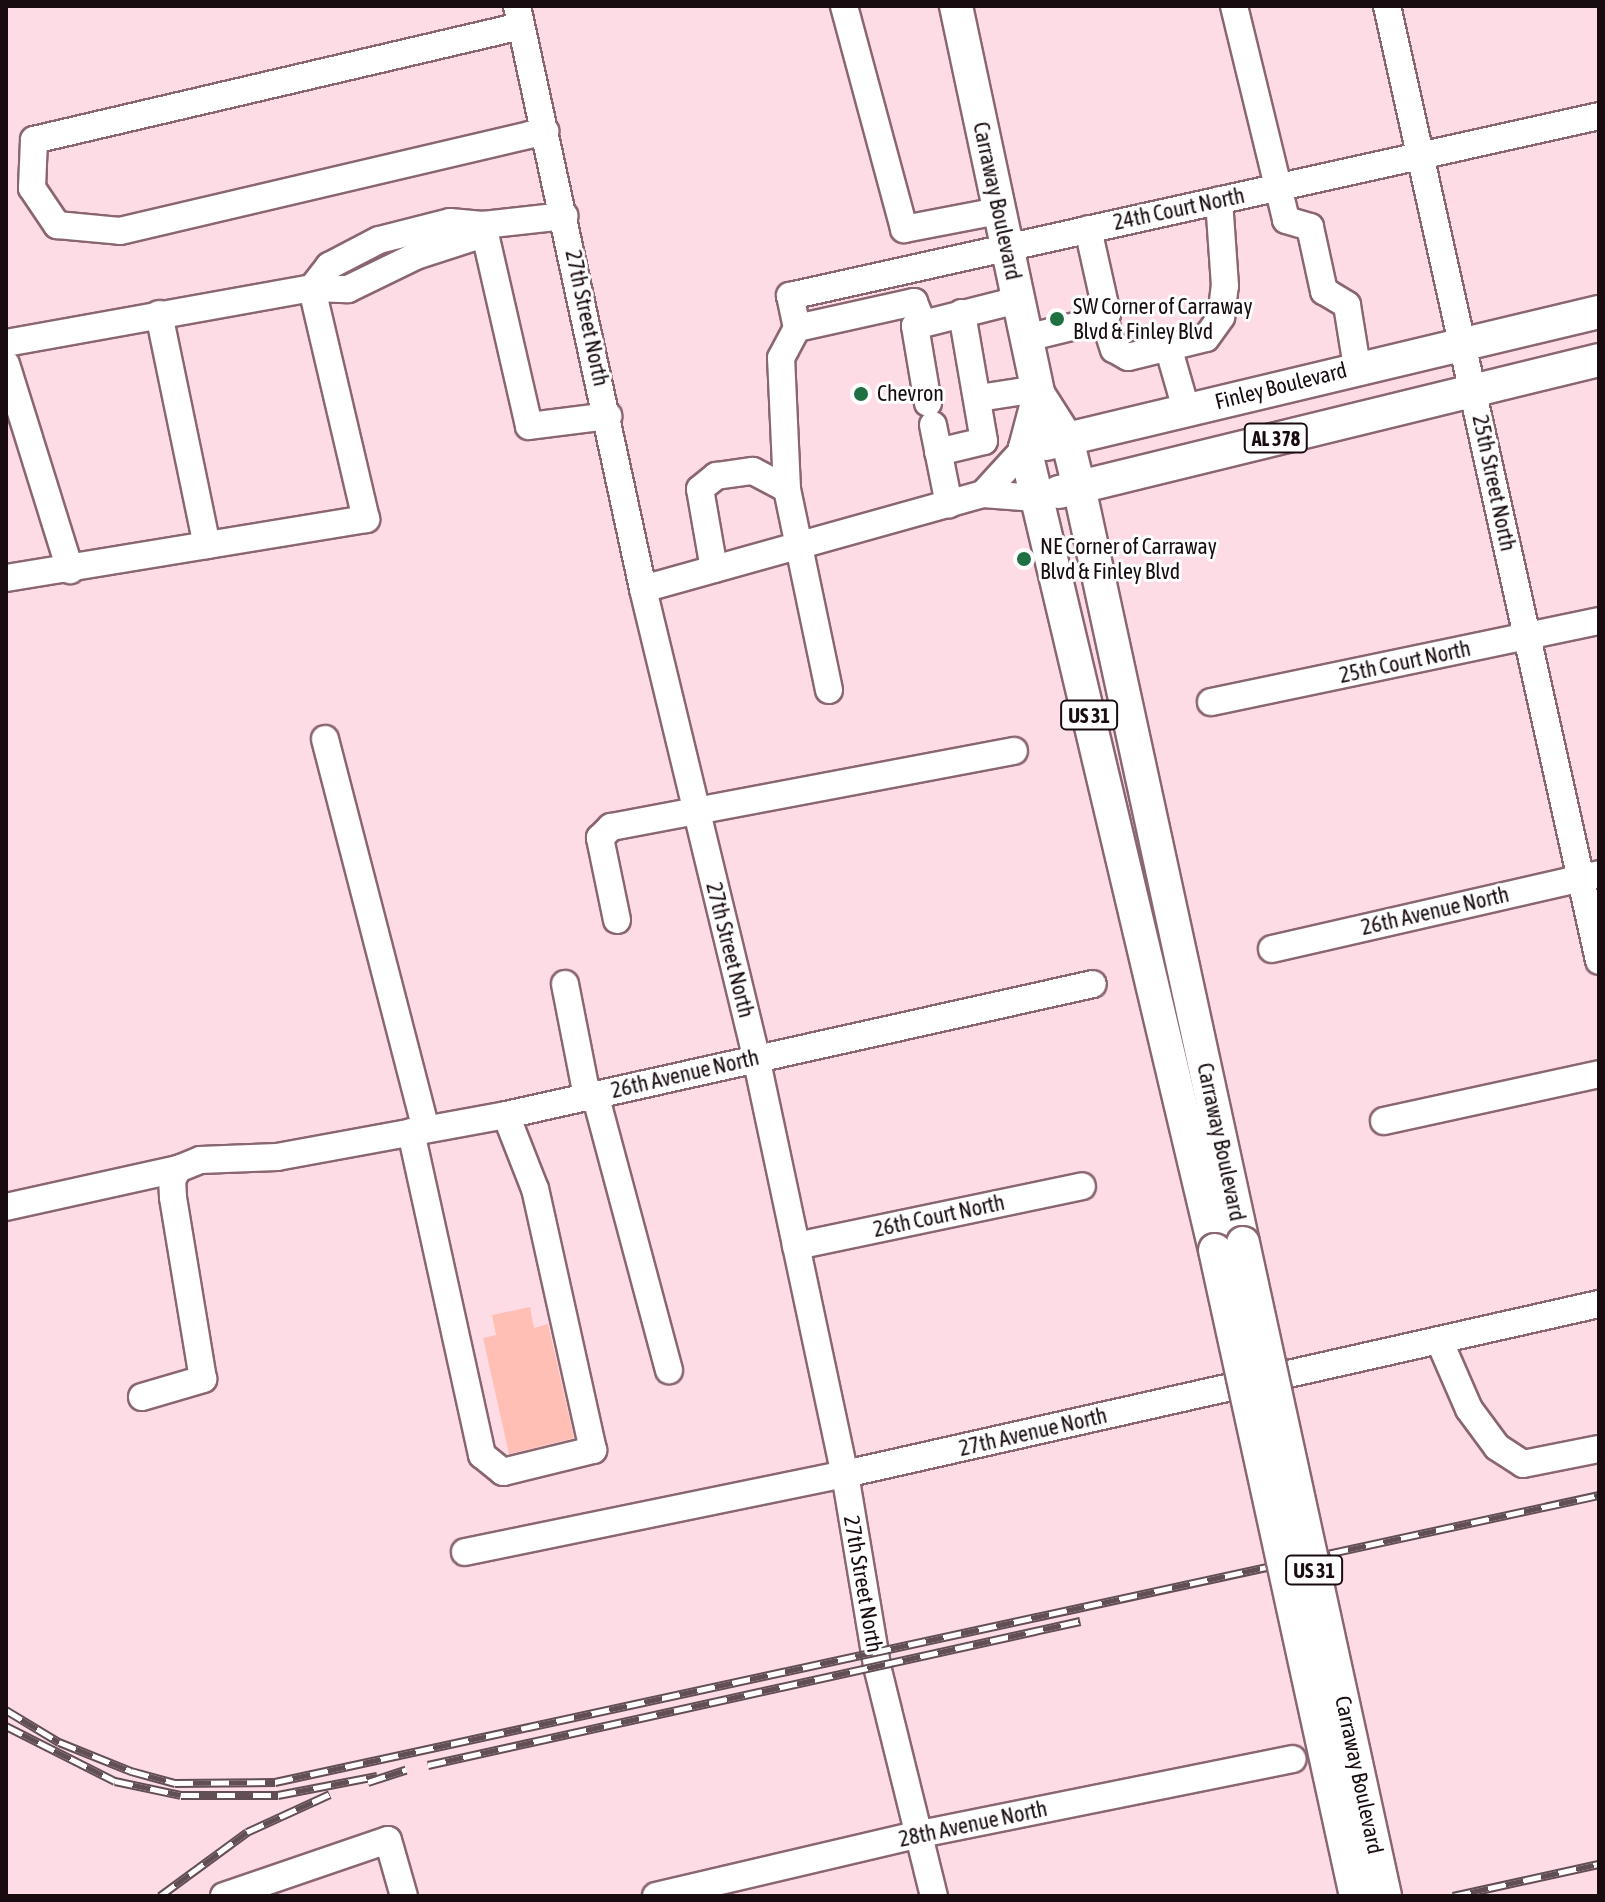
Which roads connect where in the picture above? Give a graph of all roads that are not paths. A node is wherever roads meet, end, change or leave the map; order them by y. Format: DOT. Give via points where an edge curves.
graph roads {
  1 [pos="844,6"];
  2 [pos="956,6"];
  3 [pos="1234,6"];
  4 [pos="1387,6"];
  5 [pos="519,16"];
  6 [pos="1599,116"];
  7 [pos="545,131"];
  8 [pos="1421,155"];
  9 [pos="1277,187"];
  10 [pos="1219,200"];
  11 [pos="998,211"];
  12 [pos="565,216"];
  13 [pos="483,225"];
  14 [pos="1088,229"];
  15 [pos="1006,247"];
  16 [pos="312,288"];
  17 [pos="1018,300"];
  18 [pos="1599,312"];
  19 [pos="962,313"];
  20 [pos="159,314"];
  21 [pos="1104,319"];
  22 [pos="922,322"];
  23 [pos="797,328"];
  24 [pos="1026,338"];
  25 [pos="6,343"];
  26 [pos="1463,343"];
  27 [pos="1169,350"];
  28 [pos="1599,360"];
  29 [pos="6,364"];
  30 [pos="1357,367"];
  31 [pos="1473,388"];
  32 [pos="1038,392"];
  33 [pos="979,398"];
  34 [pos="1186,409"];
  35 [pos="608,416"];
  36 [pos="1067,439"];
  37 [pos="1025,448"];
  38 [pos="938,452"];
  39 [pos="1079,487"];
  40 [pos="787,489"];
  41 [pos="983,494"];
  42 [pos="1036,498"];
  43 [pos="949,504"];
  44 [pos="207,545"];
  45 [pos="797,546"];
  46 [pos="714,569"];
  47 [pos="70,570"];
  48 [pos="6,578"];
  49 [pos="643,589"];
  50 [pos="1599,621"];
  51 [pos="1528,636"];
  52 [pos="829,690"];
  53 [pos="1211,702"];
  54 [pos="325,739"];
  55 [pos="1014,751"];
  56 [pos="696,810"];
  57 [pos="1590,876"];
  58 [pos="617,920"];
  59 [pos="1272,949"];
  60 [pos="1599,961"];
  61 [pos="565,984"];
  62 [pos="1093,984"];
  63 [pos="756,1057"];
  64 [pos="1599,1074"];
  65 [pos="591,1095"];
  66 [pos="506,1115"];
  67 [pos="1384,1121"];
  68 [pos="419,1131"];
  69 [pos="178,1169"];
  70 [pos="1082,1186"];
  71 [pos="6,1207"];
  72 [pos="796,1246"];
  73 [pos="1229,1247"];
  74 [pos="1599,1304"];
  75 [pos="1439,1340"];
  76 [pos="669,1370"];
  77 [pos="142,1397"];
  78 [pos="1599,1449"];
  79 [pos="845,1474"];
  80 [pos="465,1552"];
  81 [pos="1292,1759"];
  82 [pos="921,1834"];
  83 [pos="224,1896"];
  84 [pos="404,1896"];
  85 [pos="656,1896"];
  86 [pos="934,1896"];
  87 [pos="1356,1896"];
  88 [pos="1385,1896"];
  1 -- 11 [label="street" via="904,229"];
  2 -- 11 [label="main road, Carraway Boulevard / US 31"];
  3 -- 9 [label="street"];
  4 -- 8 [label="street, 25th Street North"];
  5 -- 7 [label="street, 27th Street North"];
  5 -- 7 [label="street" via="34,140 32,188 57,225 120,231"];
  6 -- 8 [label="street, 24th Court North"];
  7 -- 12 [label="street, 27th Street North"];
  8 -- 9 [label="street, 24th Court North"];
  8 -- 26 [label="street, 25th Street North"];
  9 -- 10 [label="street, 24th Court North"];
  9 -- 30 [label="street" via="1286,220 1310,227 1324,291 1347,305"];
  10 -- 14 [label="street, 24th Court North"];
  10 -- 27 [label="street" via="1225,286 1221,317 1206,338"];
  11 -- 15 [label="main road, Carraway Boulevard / US 31"];
  12 -- 13 [label="street"];
  12 -- 35 [label="street, 27th Street North"];
  13 -- 16 [label="street" via="450,222 379,240 329,266"];
  13 -- 35 [label="street" via="529,426"];
  14 -- 15 [label="street, 24th Court North"];
  14 -- 21 [label="street" via="1106,305"];
  15 -- 17 [label="main road, Carraway Boulevard / US 31"];
  15 -- 23 [label="street, 24th Court North" via="790,296"];
  16 -- 20 [label="street"];
  16 -- 44 [label="street" via="366,519"];
  17 -- 19 [label="street"];
  17 -- 24 [label="main road, Carraway Boulevard / US 31"];
  18 -- 26 [label="main road, Finley Boulevard / AL 378"];
  19 -- 22 [label="street"];
  19 -- 33 [label="street"];
  20 -- 25 [label="street"];
  20 -- 44 [label="street"];
  21 -- 24 [label="street"];
  21 -- 27 [label="street" via="1114,349 1128,357"];
  22 -- 23 [label="street" via="914,302"];
  22 -- 38 [label="street" via="915,326 915,334"];
  23 -- 40 [label="street" via="781,358"];
  24 -- 32 [label="main road, Carraway Boulevard / US 31"];
  26 -- 30 [label="main road, Finley Boulevard / AL 378"];
  26 -- 31 [label="street, 25th Street North"];
  27 -- 34 [label="street"];
  28 -- 31 [label="main road, AL 378"];
  29 -- 47 [label="street"];
  30 -- 34 [label="main road, Finley Boulevard / AL 378"];
  31 -- 39 [label="main road, AL 378"];
  31 -- 51 [label="street, 25th Street North"];
  32 -- 33 [label="street"];
  32 -- 36 [label="main road, Carraway Boulevard / US 31"];
  32 -- 37 [label="main road, Carraway Boulevard / US 31"];
  33 -- 38 [label="street" via="984,441"];
  34 -- 36 [label="main road, Finley Boulevard / AL 378"];
  35 -- 49 [label="street, 27th Street North"];
  36 -- 37 [label="main road, Finley Boulevard / AL 378"];
  36 -- 39 [label="main road, Carraway Boulevard / US 31"];
  37 -- 41 [label="street"];
  37 -- 42 [label="main road, Carraway Boulevard / US 31"];
  38 -- 43 [label="street"];
  39 -- 42 [label="main road, AL 378"];
  39 -- 73 [label="main road, Carraway Boulevard / US 31"];
  40 -- 45 [label="street"];
  40 -- 46 [label="street" via="753,471 716,476 700,489"];
  41 -- 42 [label="street"];
  41 -- 43 [label="street"];
  42 -- 73 [label="main road, Carraway Boulevard / US 31"];
  43 -- 45 [label="street"];
  44 -- 47 [label="street"];
  45 -- 46 [label="street"];
  45 -- 52 [label="street"];
  46 -- 49 [label="street"];
  47 -- 48 [label="street"];
  49 -- 56 [label="street, 27th Street North"];
  50 -- 51 [label="street, 25th Court North"];
  51 -- 53 [label="street, 25th Court North"];
  51 -- 57 [label="street, 25th Street North"];
  54 -- 68 [label="street"];
  55 -- 56 [label="street"];
  56 -- 58 [label="street" via="606,829 600,838"];
  56 -- 63 [label="street, 27th Street North"];
  57 -- 59 [label="street, 26th Avenue North"];
  57 -- 60 [label="street, 25th Street North"];
  61 -- 65 [label="street"];
  62 -- 63 [label="street, 26th Avenue North"];
  63 -- 65 [label="street, 26th Avenue North"];
  63 -- 72 [label="street, 27th Street North"];
  64 -- 67 [label="street"];
  65 -- 66 [label="street, 26th Avenue North"];
  65 -- 76 [label="street"];
  66 -- 68 [label="street, 26th Avenue North"];
  66 -- 68 [label="street" via="535,1189 593,1450 503,1472 482,1455"];
  68 -- 69 [label="street, 26th Avenue North" via="277,1157 200,1160"];
  69 -- 71 [label="street, 26th Avenue North"];
  69 -- 77 [label="street" via="173,1197 203,1379"];
  70 -- 72 [label="street, 26th Court North"];
  72 -- 79 [label="street, 27th Street North"];
  73 -- 87 [label="main road, Carraway Boulevard / US 31, bridge"];
  73 -- 88 [label="main road, Carraway Boulevard / US 31, bridge"];
  74 -- 75 [label="street, 27th Avenue North"];
  75 -- 78 [label="street" via="1469,1409 1497,1447 1523,1464"];
  75 -- 79 [label="street, 27th Avenue North"];
  79 -- 80 [label="street, 27th Avenue North"];
  79 -- 82 [label="street, 27th Street North" via="877,1666"];
  81 -- 82 [label="street, 28th Avenue North"];
  82 -- 85 [label="street, 28th Avenue North"];
  82 -- 86 [label="street, 27th Street North"];
  83 -- 84 [label="street" via="388,1840"];
}
